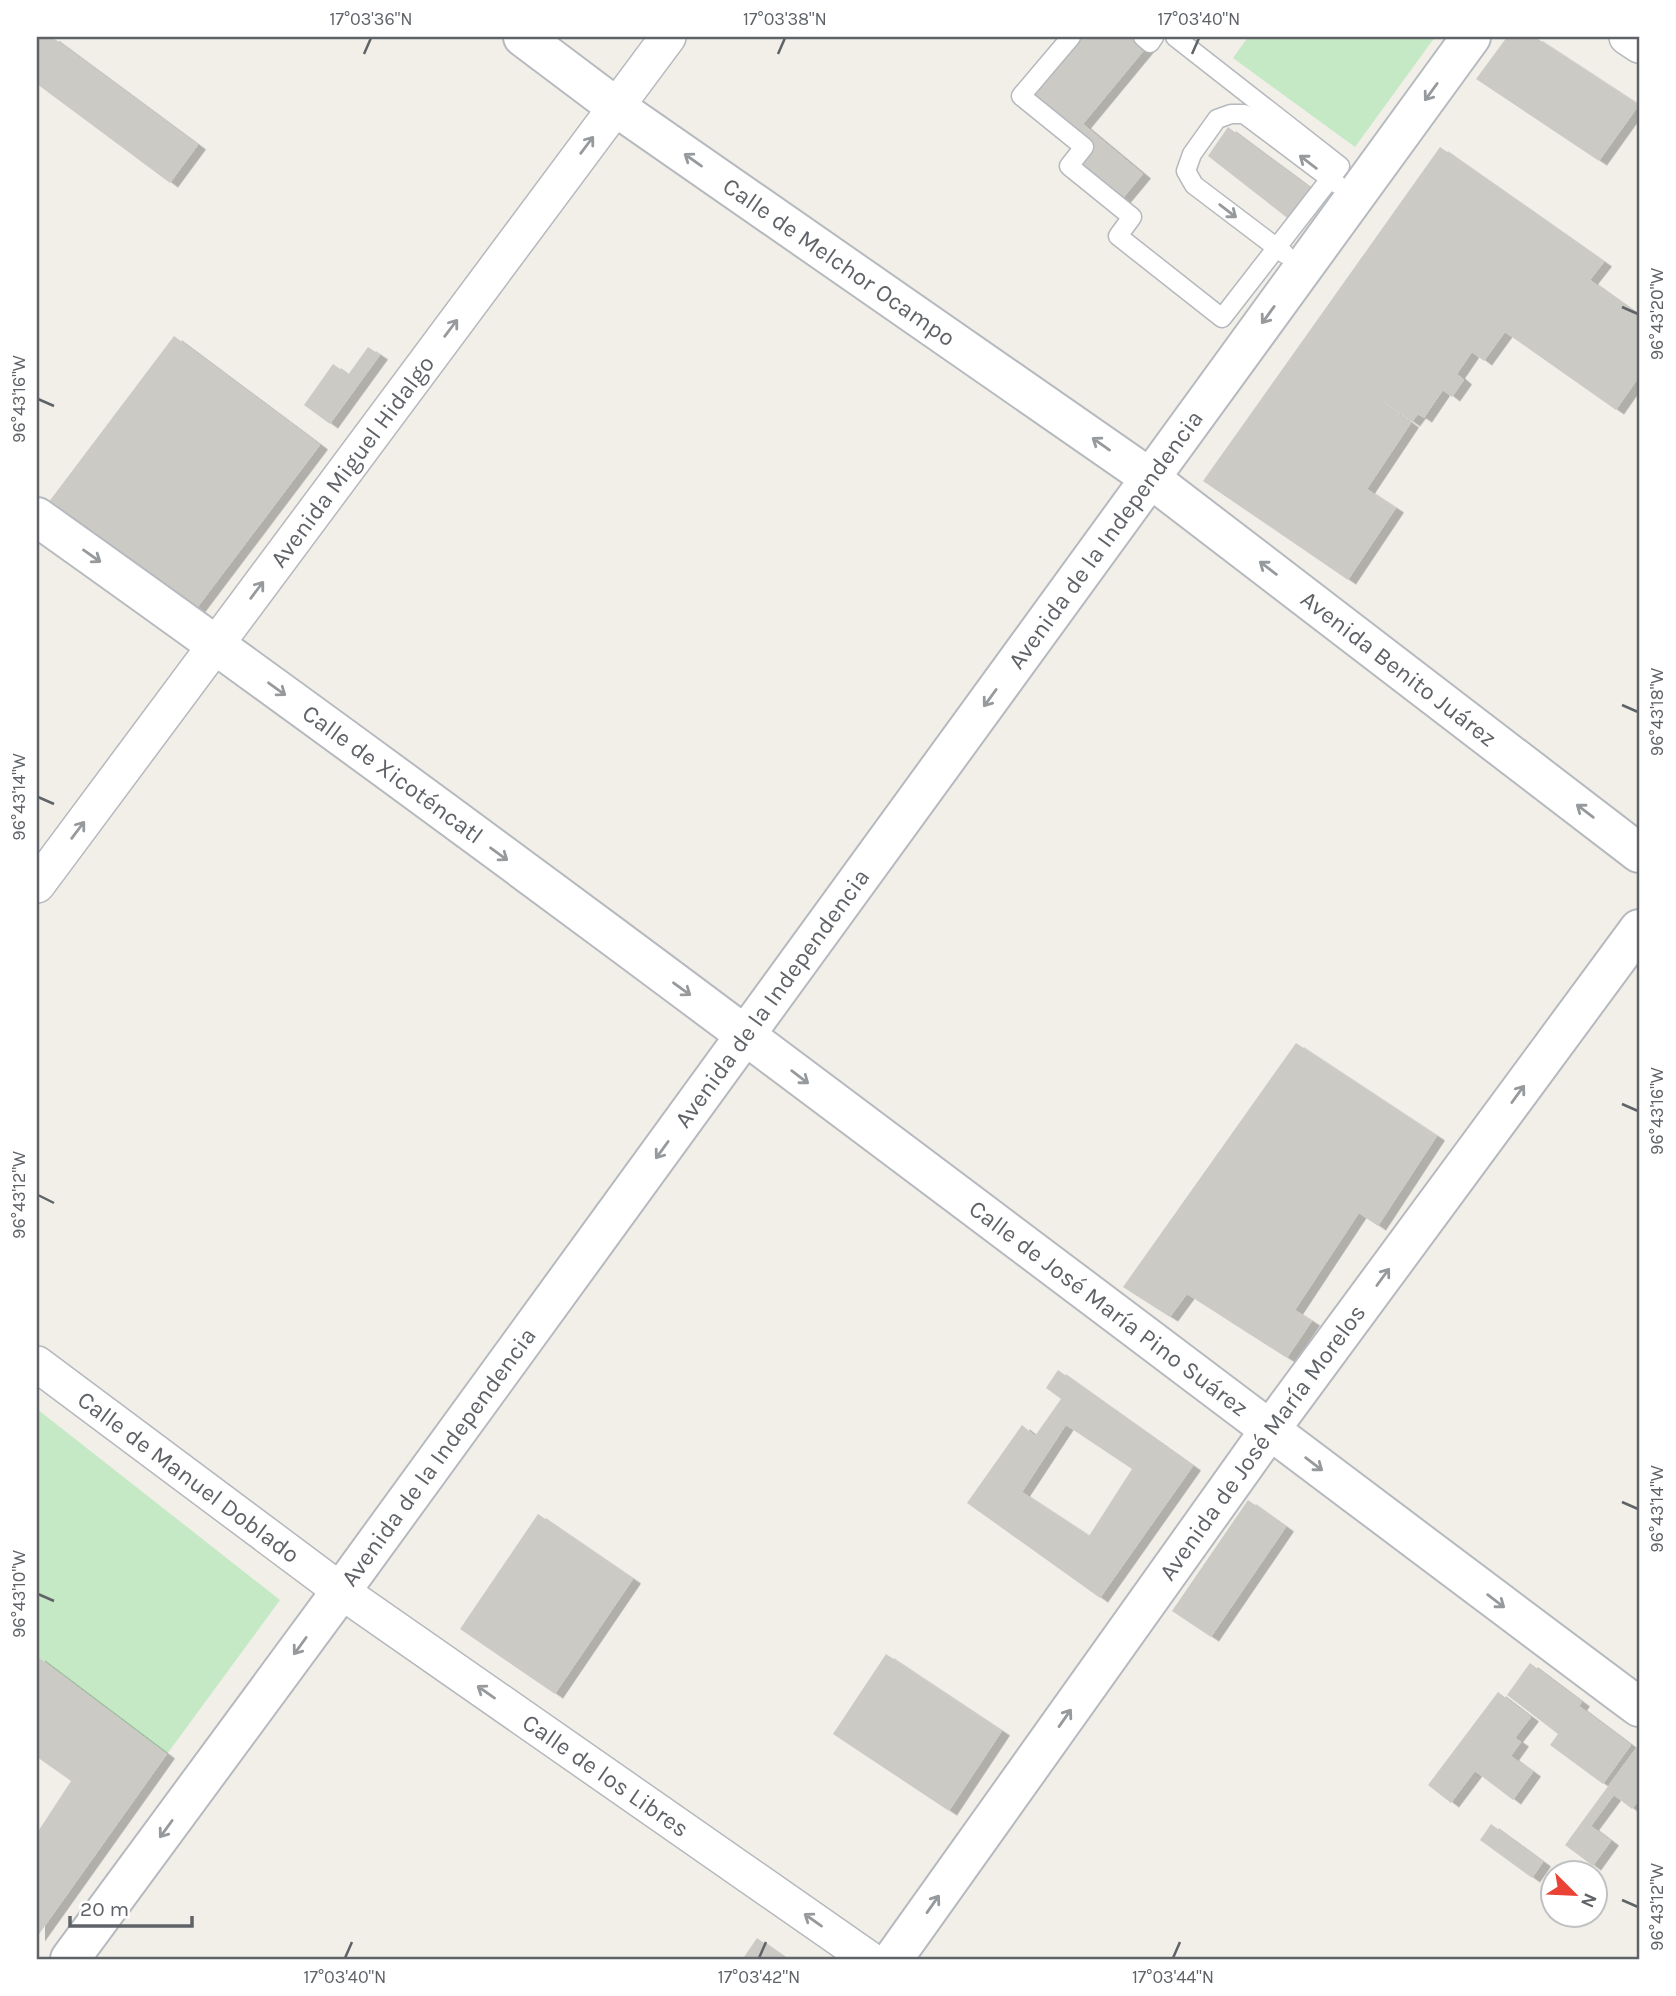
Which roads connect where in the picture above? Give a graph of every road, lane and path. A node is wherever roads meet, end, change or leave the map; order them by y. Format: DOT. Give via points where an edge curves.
graph roads {
  1 [pos="523,37"];
  2 [pos="668,37"];
  3 [pos="1070,37"];
  4 [pos="1143,37"];
  5 [pos="1154,37"];
  6 [pos="1175,37"];
  7 [pos="1471,37"];
  8 [pos="1627,37"];
  9 [pos="1639,45"];
  10 [pos="616,107"];
  11 [pos="1349,193"];
  12 [pos="1297,262"];
  13 [pos="1153,480"];
  14 [pos="37,517"];
  15 [pos="217,645"];
  16 [pos="1639,853"];
  17 [pos="37,885"];
  18 [pos="1639,929"];
  19 [pos="746,1035"];
  20 [pos="37,1364"];
  21 [pos="1269,1431"];
  22 [pos="341,1591"];
  23 [pos="1639,1707"];
  24 [pos="70,1959"];
  25 [pos="869,1959"];
  26 [pos="893,1959"];
  1 -- 10 [label="main road, Calle de Melchor Ocampo"];
  2 -- 10 [label="street, Avenida Miguel Hidalgo"];
  3 -- 12 [label="lane" via="1021,96 1084,147 1069,166 1132,218 1118,236 1222,318"];
  4 -- 5 [label="lane" via="1150,43"];
  6 -- 11 [label="lane" via="1340,166"];
  7 -- 11 [label="main road, Avenida de la Independencia, one-way"];
  8 -- 9 [label="street"];
  13 -- 10 [label="main road, Calle de Melchor Ocampo, one-way"];
  15 -- 10 [label="street, Avenida Miguel Hidalgo, one-way"];
  11 -- 12 [label="main road, Avenida de la Independencia"];
  11 -- 12 [label="lane, one-way" via="1244,114 1217,119 1192,154 1186,171 1194,185"];
  12 -- 13 [label="main road, Avenida de la Independencia, one-way"];
  16 -- 13 [label="main road, Avenida Benito Juárez, one-way"];
  13 -- 19 [label="main road, Avenida de la Independencia, one-way"];
  14 -- 15 [label="main road, Calle de Xicoténcatl, one-way"];
  17 -- 15 [label="street, Avenida Miguel Hidalgo, one-way"];
  15 -- 19 [label="main road, Calle de Xicoténcatl, one-way"];
  21 -- 18 [label="main road, Avenida de José María Morelos, one-way"];
  19 -- 21 [label="main road, Calle de José María Pino Suárez, one-way"];
  19 -- 22 [label="main road, Avenida de la Independencia, one-way"];
  20 -- 22 [label="street, Calle de Manuel Doblado"];
  21 -- 23 [label="main road, Calle de José María Pino Suárez, one-way"];
  26 -- 21 [label="main road, Avenida de José María Morelos, one-way"];
  22 -- 24 [label="main road, Avenida de la Independencia, one-way"];
  25 -- 22 [label="street, Calle de los Libres, one-way"];
}
